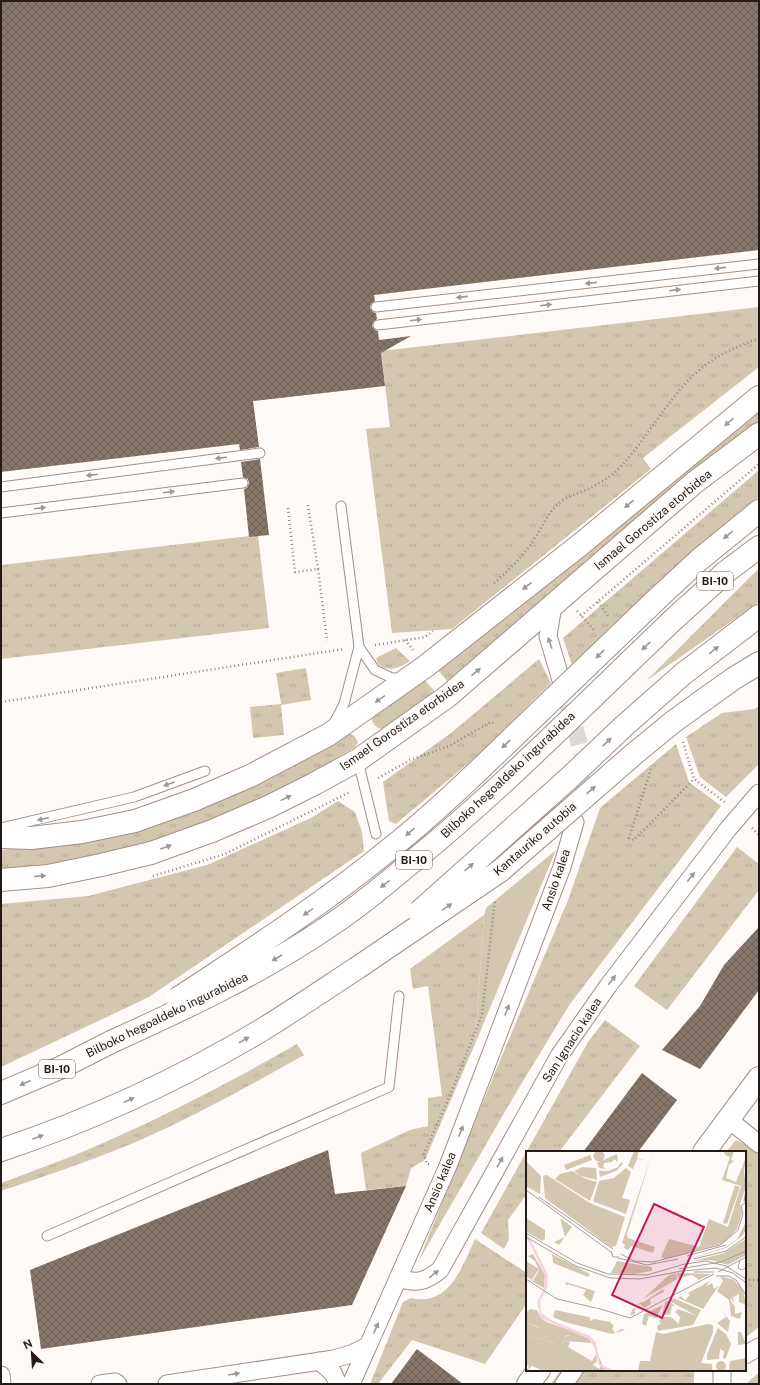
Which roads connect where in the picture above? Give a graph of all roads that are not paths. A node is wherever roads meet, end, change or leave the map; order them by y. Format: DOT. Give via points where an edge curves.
graph roads {
  1 [pos="759,264"];
  2 [pos="759,281"];
  3 [pos="376,307"];
  4 [pos="378,325"];
  5 [pos="759,397"];
  6 [pos="759,434"];
  7 [pos="260,453"];
  8 [pos="243,482"];
  9 [pos="1,487"];
  10 [pos="341,506"];
  11 [pos="759,511"];
  12 [pos="1,513"];
  13 [pos="759,547"];
  14 [pos="553,605"];
  15 [pos="759,616"];
  16 [pos="359,647"];
  17 [pos="759,663"];
  18 [pos="759,671"];
  19 [pos="410,678"];
  20 [pos="733,679"];
  21 [pos="562,680"];
  22 [pos="328,735"];
  23 [pos="358,760"];
  24 [pos="205,771"];
  25 [pos="758,795"];
  26 [pos="575,822"];
  27 [pos="1,828"];
  28 [pos="376,834"];
  29 [pos="1,837"];
  30 [pos="1,880"];
  31 [pos="357,968"];
  32 [pos="399,996"];
  33 [pos="111,1042"];
  34 [pos="759,1078"];
  35 [pos="1,1093"];
  36 [pos="728,1119"];
  37 [pos="759,1144"];
  38 [pos="1,1150"];
  39 [pos="705,1151"];
  40 [pos="47,1236"];
  41 [pos="398,1278"];
  42 [pos="368,1346"];
  43 [pos="319,1361"];
  44 [pos="538,1371"];
  45 [pos="573,1371"];
  46 [pos="1,1376"];
  47 [pos="2,1384"];
  48 [pos="100,1384"];
  49 [pos="118,1384"];
  50 [pos="167,1384"];
  51 [pos="338,1384"];
  52 [pos="351,1384"];
  53 [pos="528,1384"];
  54 [pos="564,1384"];
  1 -- 3 [label="lane, one-way"];
  4 -- 2 [label="lane, one-way"];
  5 -- 19 [label="main road, one-way" via="581,544"];
  6 -- 14 [label="main road, Ismael Gorostiza etorbidea" via="694,483"];
  7 -- 9 [label="lane, one-way"];
  12 -- 8 [label="lane, one-way"];
  10 -- 16 [label="lane"];
  11 -- 33 [label="main road, one-way, bridge" via="699,560 443,803 387,852 262,944"];
  13 -- 33 [label="main road, Bilboko hegoaldeko ingurabidea / BI-10, one-way, bridge" via="727,571 674,618 449,832 381,887 323,931 246,977 195,1004"];
  21 -- 14 [label="street, one-way" via="548,636"];
  23 -- 14 [label="main road, Ismael Gorostiza etorbidea, one-way" via="448,696"];
  31 -- 15 [label="main road, one-way, bridge" via="624,726 684,674"];
  16 -- 19 [label="lane" via="375,670 392,678"];
  16 -- 22 [label="lane" via="344,704"];
  17 -- 20 [label="main road"];
  18 -- 20 [label="main road"];
  19 -- 22 [label="main road, one-way"];
  31 -- 20 [label="main road, Kantauriko autobia, one-way, bridge" via="500,871 634,754"];
  22 -- 29 [label="main road" via="250,776 194,800 134,821 82,832 31,838"];
  23 -- 28 [label="lane"];
  30 -- 23 [label="main road, Ismael Gorostiza etorbidea, one-way" via="48,876 151,853 268,807"];
  24 -- 27 [label="lane, one-way" via="134,797"];
  41 -- 25 [label="street, San Ignacio kalea, one-way" via="409,1282 422,1281 431,1278 440,1270 559,1056 608,986 740,814"];
  41 -- 26 [label="street, Ansio kalea, one-way" via="448,1166 562,867"];
  38 -- 31 [label="main road, one-way" via="94,1116 150,1090 260,1031"];
  32 -- 40 [label="lane" via="389,1087"];
  33 -- 35 [label="main road, Bilboko hegoaldeko ingurabidea / BI-10, one-way" via="62,1067"];
  34 -- 36 [label="main road"];
  36 -- 37 [label="street"];
  36 -- 39 [label="main road"];
  42 -- 41 [label="street, Ansio kalea, one-way"];
  42 -- 43 [label="street" via="351,1354"];
  42 -- 52 [label="street, Ansio kalea"];
  50 -- 43 [label="street, one-way"];
  43 -- 51 [label="street" via="333,1373"];
  44 -- 53 [label="main road"];
  45 -- 54 [label="street"];
  46 -- 47 [label="street"];
  48 -- 49 [label="street"];
}
